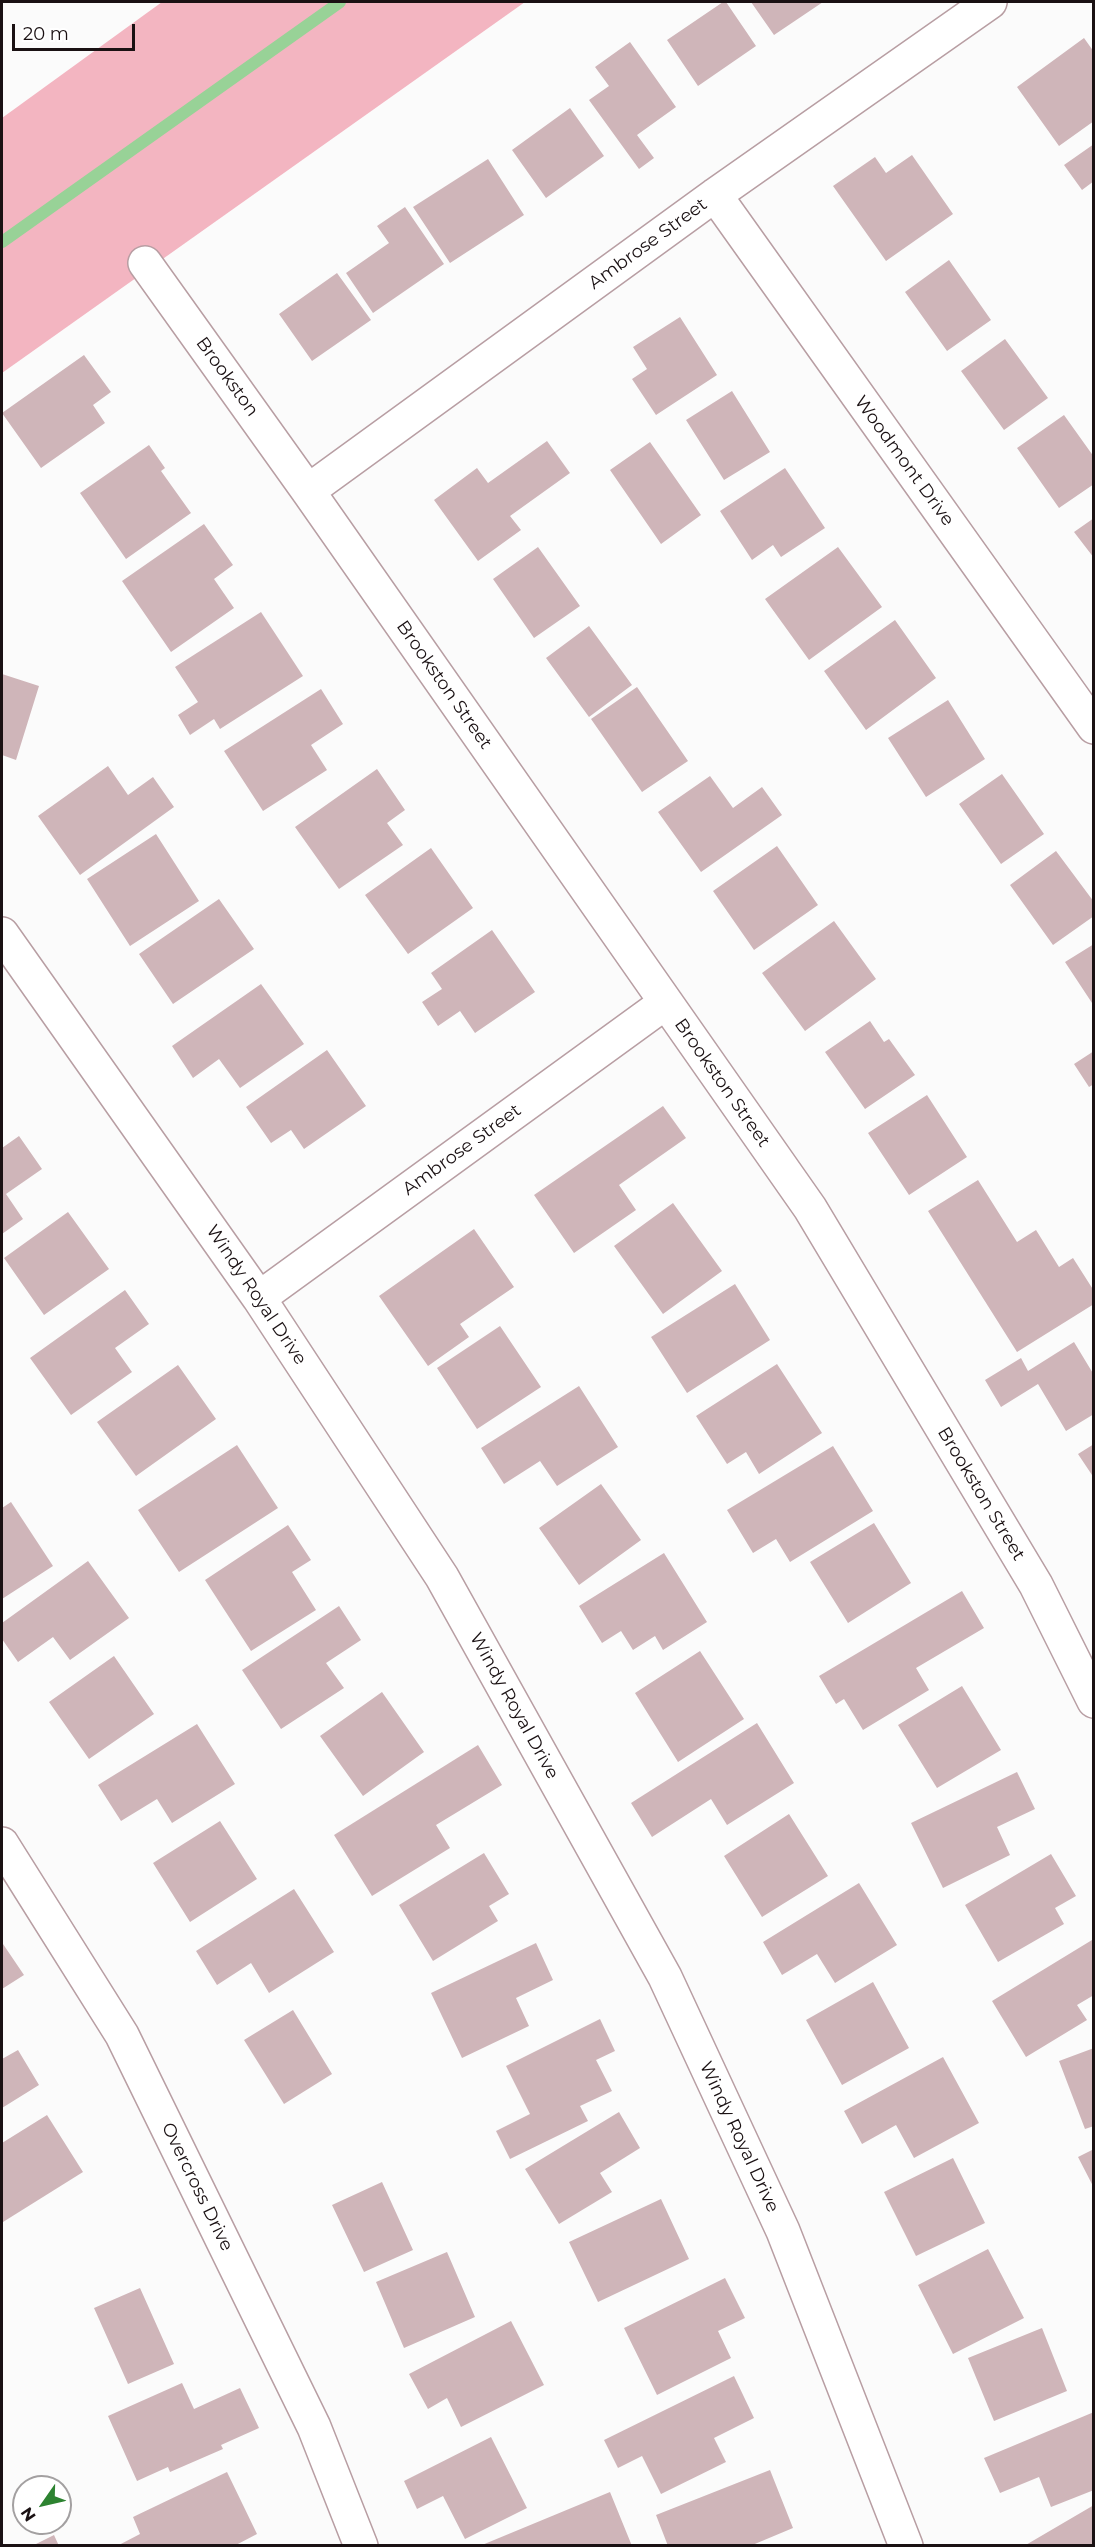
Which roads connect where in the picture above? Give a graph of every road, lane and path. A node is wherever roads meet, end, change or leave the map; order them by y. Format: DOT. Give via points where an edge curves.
graph roads {
  1 [pos="990,2"];
  2 [pos="715,195"];
  3 [pos="145,263"];
  4 [pos="308,491"];
  5 [pos="1094,726"];
  6 [pos="2,934"];
  7 [pos="665,1003"];
  8 [pos="259,1298"];
  9 [pos="1094,1701"];
  10 [pos="2,1844"];
  11 [pos="361,2546"];
  12 [pos="906,2546"];
  1 -- 2 [label="street, Ambrose Street"];
  2 -- 4 [label="street, Ambrose Street"];
  2 -- 5 [label="street, Woodmont Drive"];
  3 -- 4 [label="street, Brookston"];
  4 -- 7 [label="street, Brookston Street"];
  6 -- 8 [label="street, Windy Royal Drive"];
  7 -- 8 [label="street, Ambrose Street"];
  7 -- 9 [label="street, Brookston Street" via="810,1208 1036,1585"];
  8 -- 12 [label="street, Windy Royal Drive" via="442,1577 666,1977 783,2231"];
  10 -- 11 [label="street, Overcross Drive" via="122,2035 315,2427"];
}
